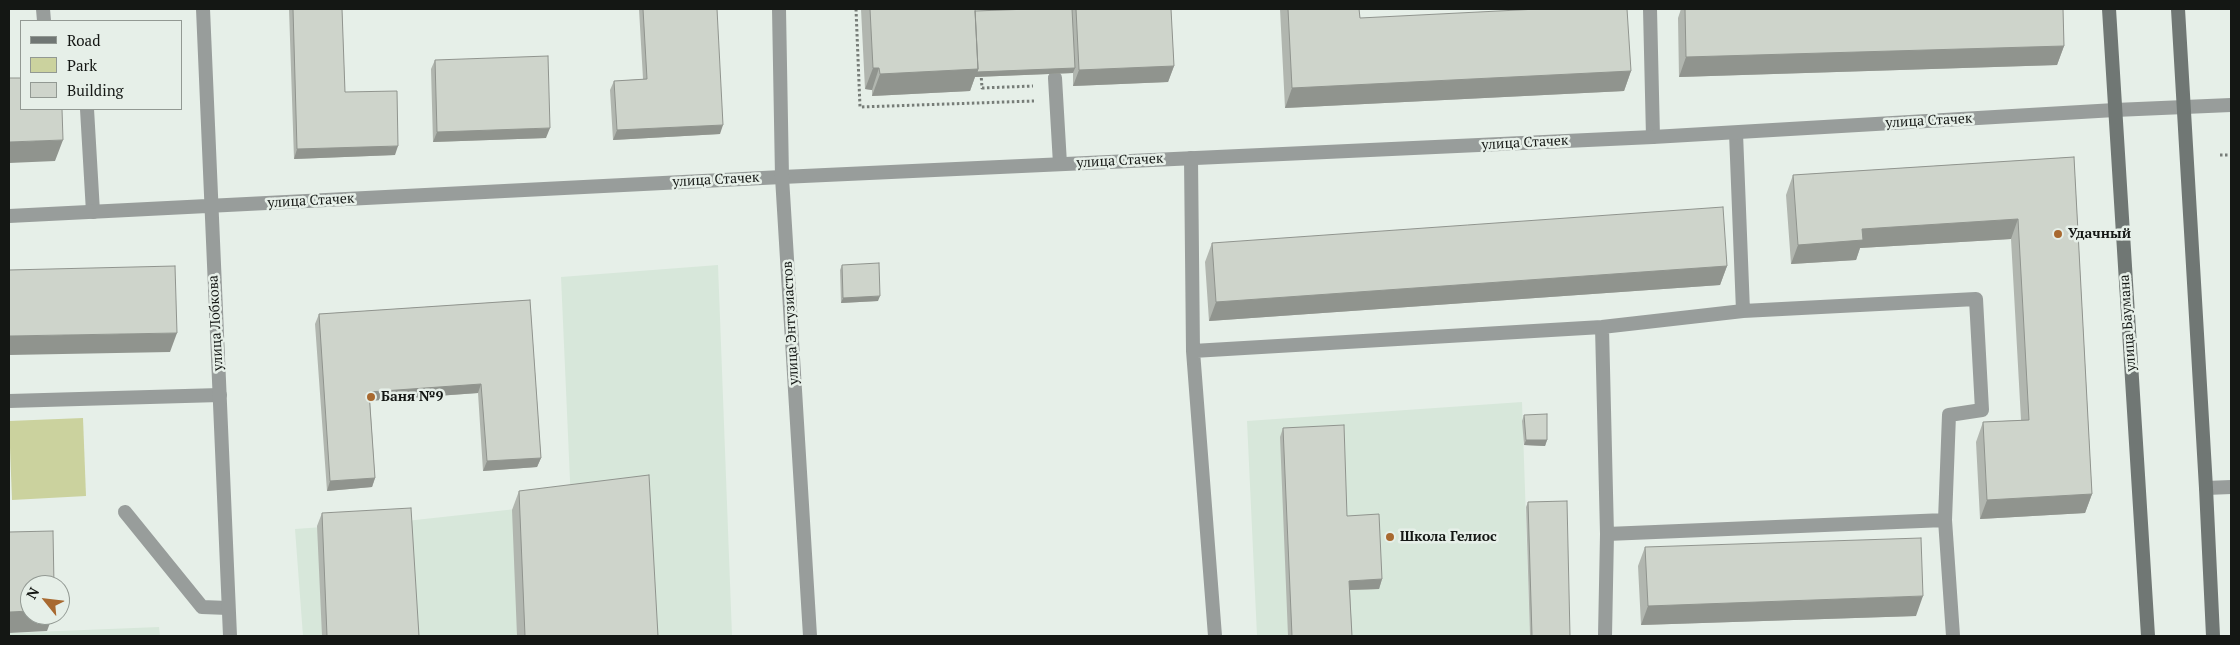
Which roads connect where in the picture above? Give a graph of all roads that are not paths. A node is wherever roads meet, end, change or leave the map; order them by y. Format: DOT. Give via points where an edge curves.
graph roads {
  1 [pos="203,9"];
  2 [pos="779,9"];
  3 [pos="1650,9"];
  4 [pos="2109,9"];
  5 [pos="2178,9"];
  6 [pos="1055,82"];
  7 [pos="2231,105"];
  8 [pos="2183,107"];
  9 [pos="87,110"];
  10 [pos="2115,110"];
  11 [pos="1736,133"];
  12 [pos="1652,138"];
  13 [pos="1191,158"];
  14 [pos="1060,164"];
  15 [pos="782,177"];
  16 [pos="210,206"];
  17 [pos="93,212"];
  18 [pos="9,216"];
  19 [pos="1743,311"];
  20 [pos="1602,327"];
  21 [pos="1193,351"];
  22 [pos="220,396"];
  23 [pos="9,401"];
  24 [pos="2231,487"];
  25 [pos="2206,488"];
  26 [pos="125,512"];
  27 [pos="1945,520"];
  28 [pos="1607,534"];
  29 [pos="228,608"];
  30 [pos="230,636"];
  31 [pos="810,636"];
  32 [pos="1215,636"];
  33 [pos="1605,636"];
  34 [pos="1953,636"];
  35 [pos="2148,636"];
  36 [pos="2213,636"];
  1 -- 16 [label="street, улица Лобкова"];
  2 -- 15 [label="street, улица Энтузиастов"];
  3 -- 12 [label="street"];
  4 -- 10 [label="main road, улица Баумана"];
  5 -- 8 [label="main road"];
  6 -- 14 [label="street"];
  7 -- 8 [label="street, улица Стачек"];
  8 -- 10 [label="street, улица Стачек"];
  8 -- 25 [label="main road"];
  9 -- 17 [label="street"];
  10 -- 11 [label="street, улица Стачек"];
  10 -- 35 [label="main road, улица Баумана"];
  11 -- 12 [label="street, улица Стачек"];
  11 -- 19 [label="street"];
  12 -- 13 [label="street, улица Стачек"];
  13 -- 14 [label="street, улица Стачек"];
  13 -- 21 [label="street"];
  14 -- 15 [label="street, улица Стачек"];
  15 -- 16 [label="street, улица Стачек"];
  15 -- 31 [label="street, улица Энтузиастов"];
  16 -- 17 [label="street, улица Стачек"];
  16 -- 22 [label="street, улица Лобкова"];
  17 -- 18 [label="street, улица Стачек"];
  19 -- 20 [label="street"];
  19 -- 27 [label="street" via="1976,298 1982,410 1949,415"];
  20 -- 21 [label="street"];
  20 -- 28 [label="street"];
  21 -- 32 [label="street"];
  22 -- 23 [label="street"];
  22 -- 29 [label="street, улица Лобкова"];
  24 -- 25 [label="street"];
  25 -- 36 [label="main road"];
  26 -- 29 [label="street" via="202,607"];
  27 -- 28 [label="street"];
  27 -- 34 [label="street"];
  28 -- 33 [label="street"];
  29 -- 30 [label="street, улица Лобкова"];
}
